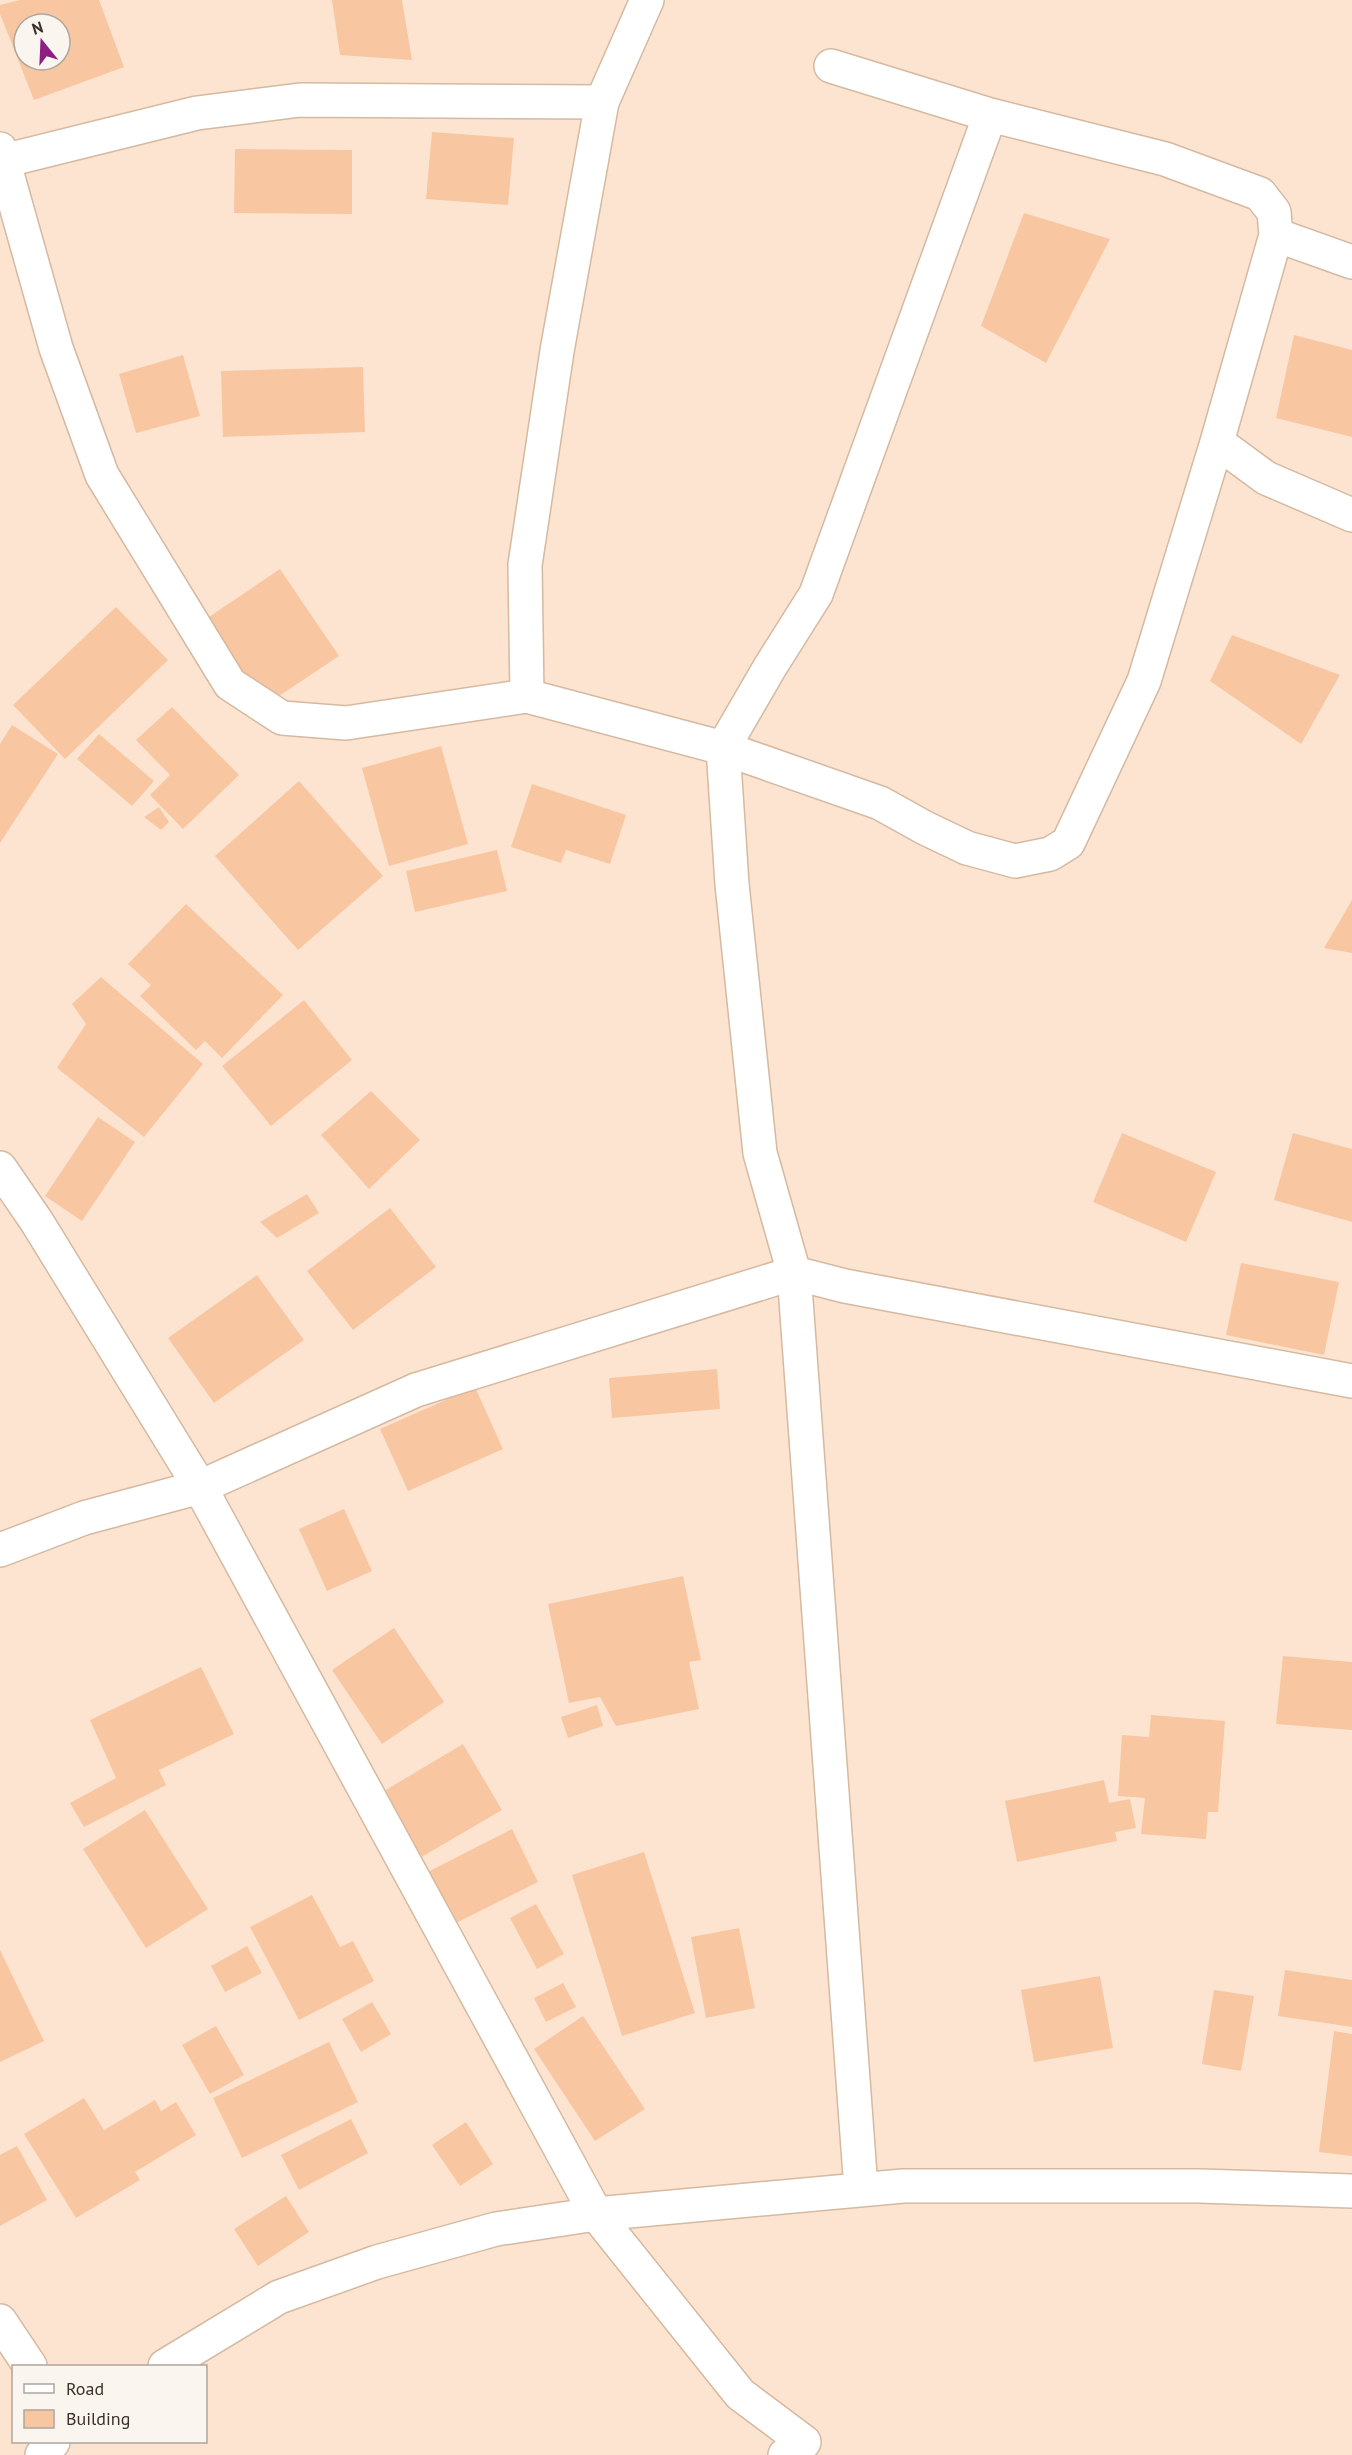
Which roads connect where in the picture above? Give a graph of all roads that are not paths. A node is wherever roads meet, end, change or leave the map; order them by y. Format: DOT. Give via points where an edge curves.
graph roads {
  1 [pos="647,0"];
  2 [pos="831,66"];
  3 [pos="602,102"];
  4 [pos="990,115"];
  5 [pos="2,155"];
  6 [pos="1276,235"];
  7 [pos="1352,262"];
  8 [pos="1217,442"];
  9 [pos="1352,515"];
  10 [pos="527,696"];
  11 [pos="723,748"];
  12 [pos="0,1167"];
  13 [pos="794,1272"];
  14 [pos="1352,1381"];
  15 [pos="200,1486"];
  16 [pos="0,1550"];
  17 [pos="861,2190"];
  18 [pos="1352,2191"];
  19 [pos="596,2214"];
  20 [pos="0,2321"];
  21 [pos="29,2365"];
  22 [pos="168,2365"];
  23 [pos="52,2443"];
  24 [pos="801,2451"];
  25 [pos="42,2455"];
  1 -- 3 [label="street"];
  2 -- 4 [label="street"];
  3 -- 5 [label="street" via="300,100 197,113"];
  3 -- 10 [label="street" via="557,351 525,565"];
  4 -- 6 [label="street" via="1165,159 1260,194 1274,213"];
  4 -- 11 [label="street" via="816,594"];
  5 -- 10 [label="street" via="56,348 102,475 230,684 282,718 346,723"];
  6 -- 7 [label="street"];
  6 -- 8 [label="street"];
  8 -- 9 [label="street" via="1266,478"];
  8 -- 11 [label="street" via="1144,681 1068,843 1050,854 1015,861 967,848 880,803"];
  10 -- 11 [label="street"];
  11 -- 13 [label="street" via="732,884 760,1153"];
  12 -- 15 [label="street"];
  13 -- 14 [label="street" via="845,1286"];
  13 -- 15 [label="street" via="416,1390"];
  13 -- 17 [label="street"];
  15 -- 16 [label="street" via="84,1518"];
  15 -- 19 [label="street"];
  17 -- 18 [label="street" via="903,2186 1200,2186"];
  17 -- 19 [label="street"];
  19 -- 22 [label="street" via="496,2229 377,2262 279,2297"];
  19 -- 24 [label="street" via="740,2394"];
  20 -- 21 [label="street"];
  23 -- 25 [label="street"];
}
